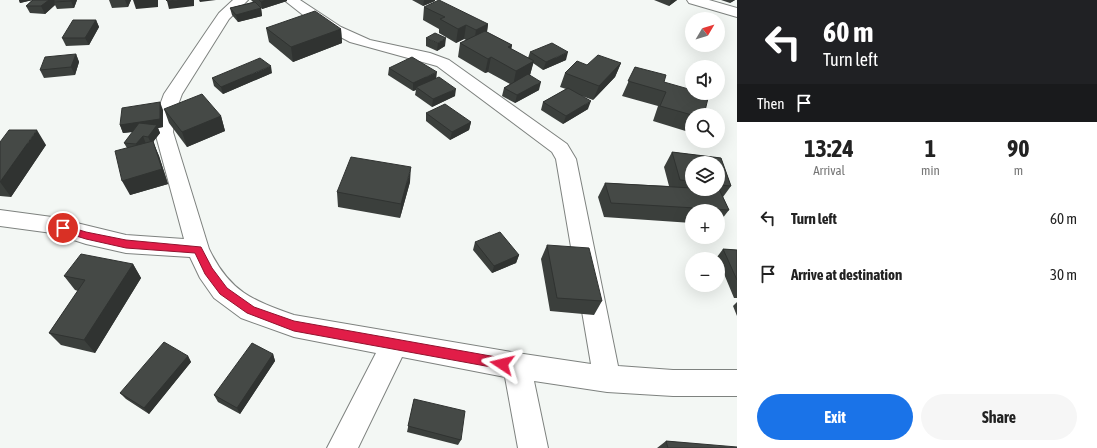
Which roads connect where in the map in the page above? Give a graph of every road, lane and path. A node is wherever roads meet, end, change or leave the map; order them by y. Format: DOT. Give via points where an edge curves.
graph roads {
  1 [pos="241,0"];
  2 [pos="291,0"];
  3 [pos="694,0"];
  4 [pos="736,11"];
  5 [pos="0,218"];
  6 [pos="198,249"];
  7 [pos="396,344"];
  8 [pos="517,366"];
  9 [pos="607,380"];
  10 [pos="737,383"];
  11 [pos="342,448"];
  12 [pos="533,448"];
  1 -- 6 [label="street" via="224,16 173,94 166,113 164,132"];
  2 -- 9 [label="street" via="338,31 364,42 442,63 560,148 566,159"];
  3 -- 4 [label="street"];
  5 -- 6 [label="street" via="52,225 126,244"];
  6 -- 7 [label="street" via="208,271 223,291 250,310 294,326"];
  7 -- 8 [label="street"];
  7 -- 11 [label="street"];
  8 -- 9 [label="street"];
  8 -- 12 [label="street"];
  9 -- 10 [label="street"];
}
